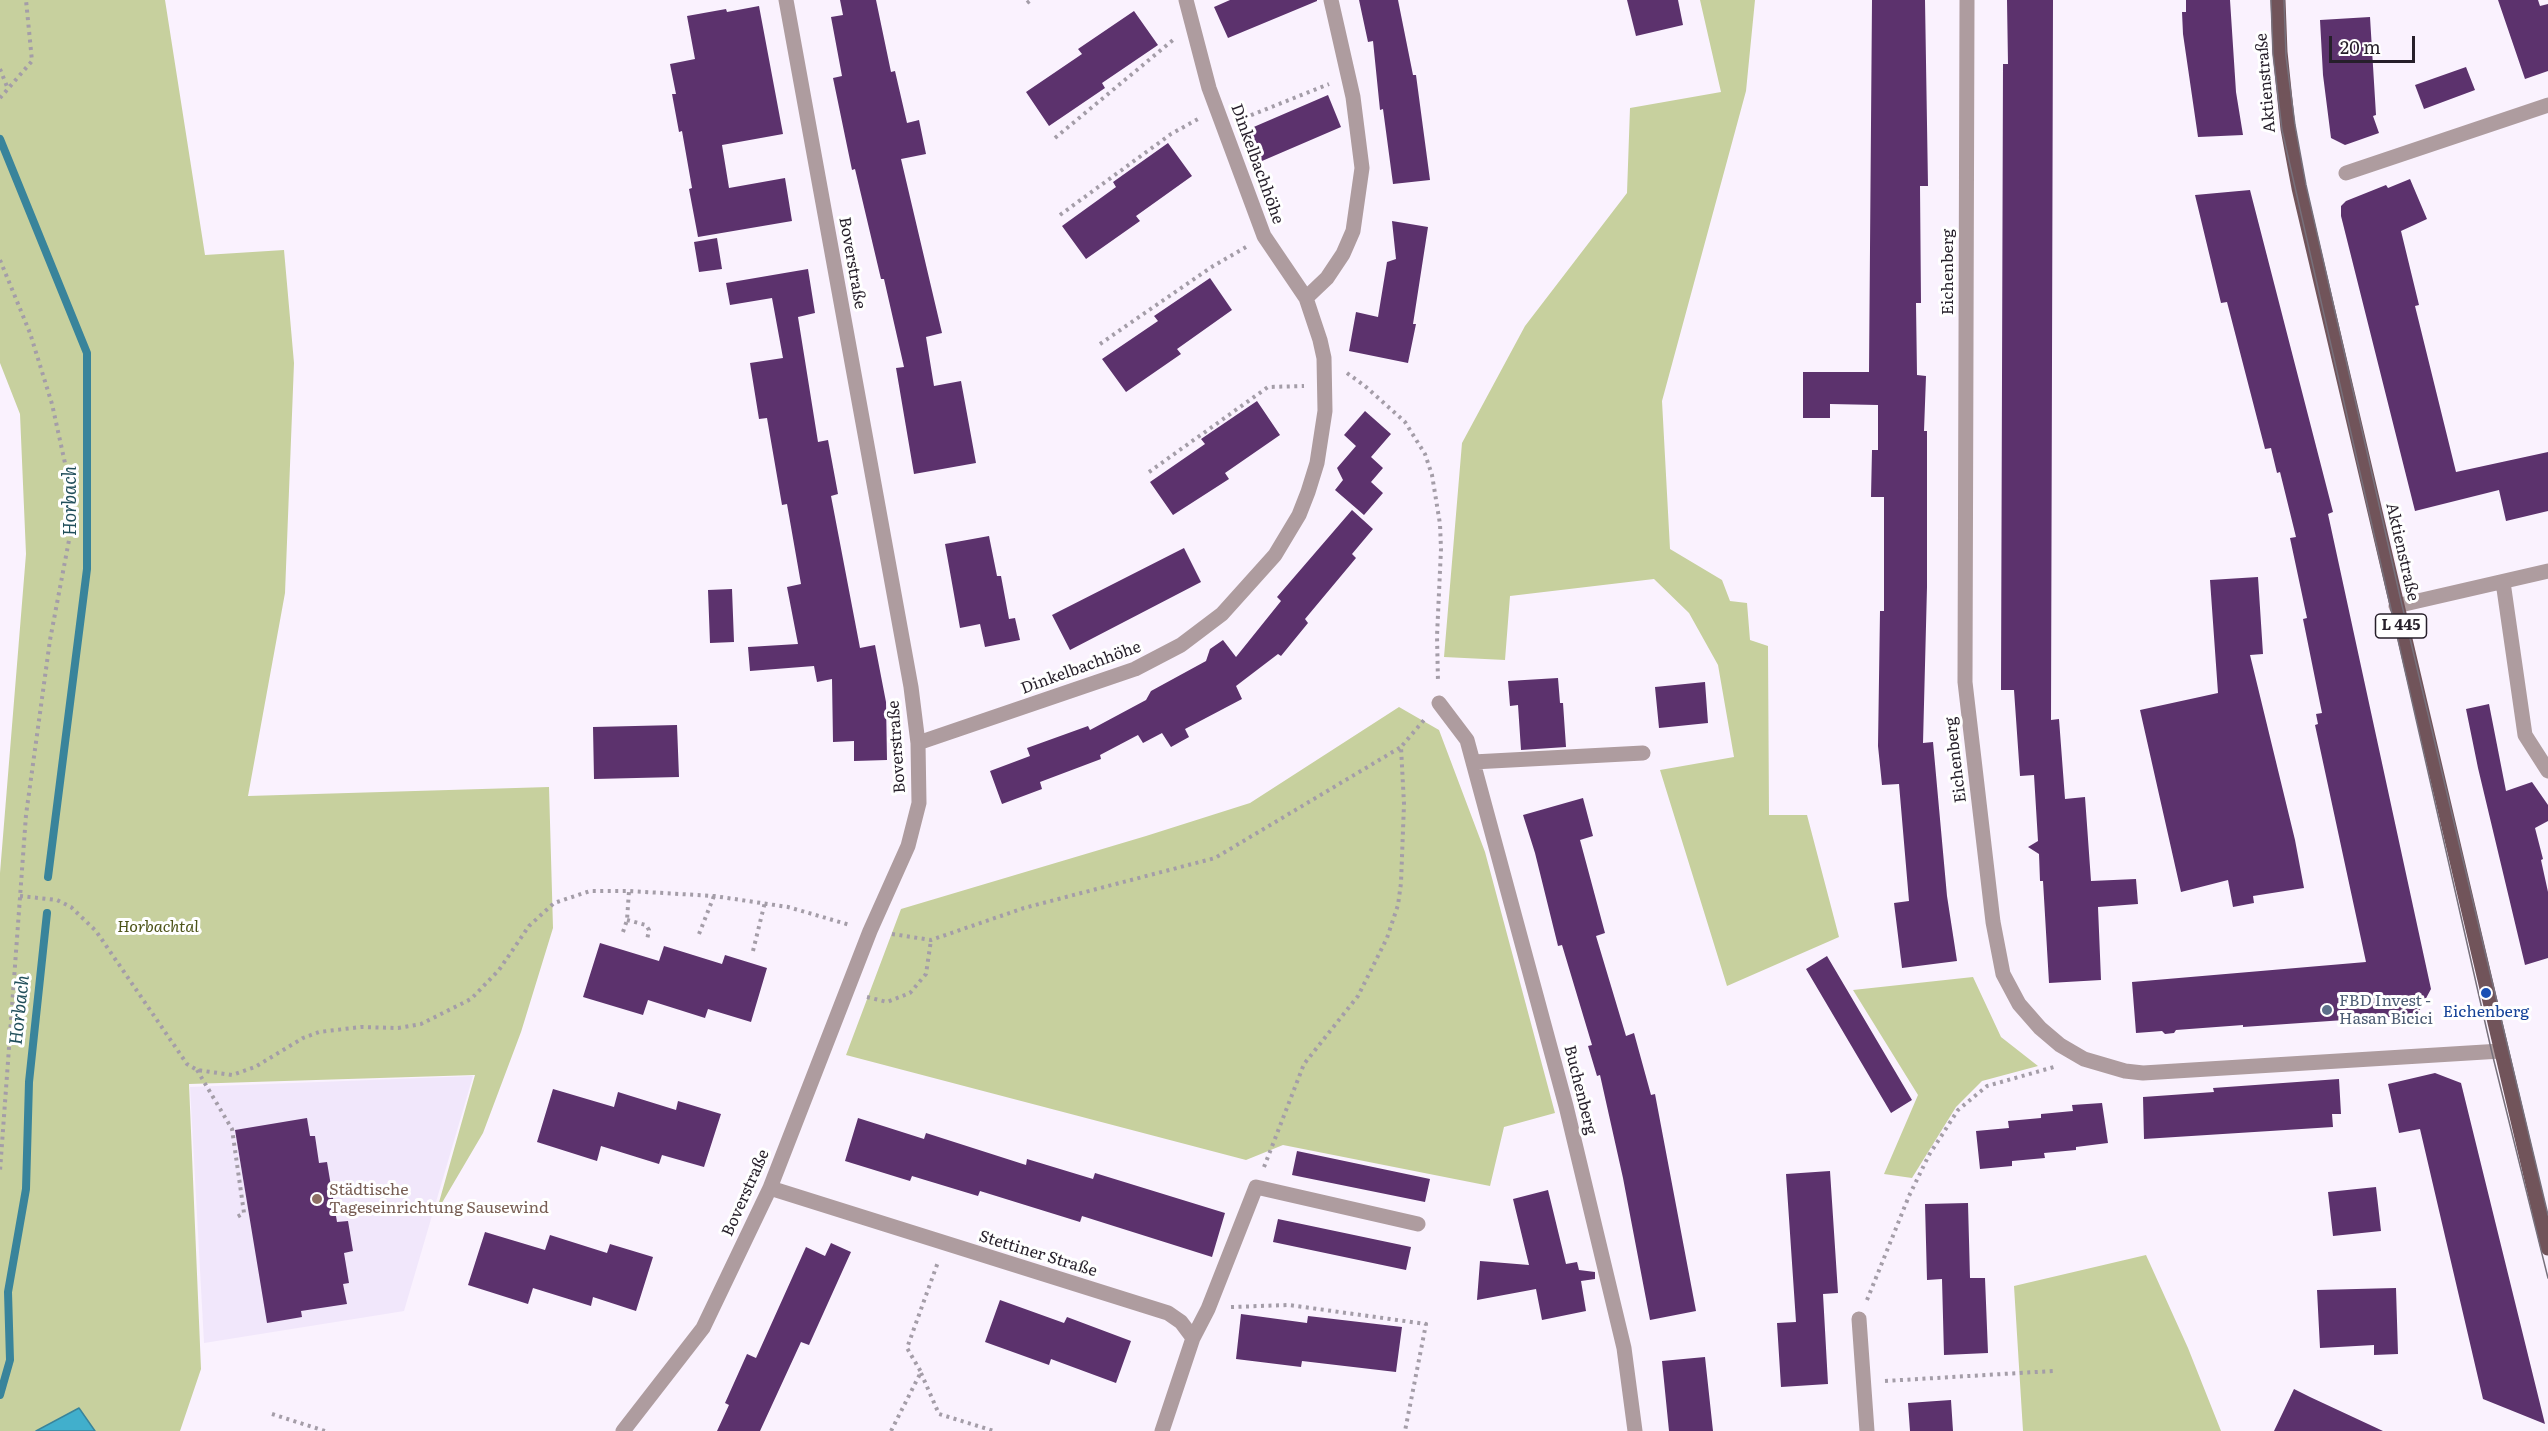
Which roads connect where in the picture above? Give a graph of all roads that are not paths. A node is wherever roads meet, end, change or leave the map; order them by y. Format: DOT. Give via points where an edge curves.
graph roads {
  1 [pos="786,0"];
  2 [pos="1186,0"];
  3 [pos="1331,0"];
  4 [pos="1967,0"];
  5 [pos="2278,0"];
  6 [pos="2548,105"];
  7 [pos="2346,173"];
  8 [pos="1306,298"];
  9 [pos="2548,571"];
  10 [pos="2503,582"];
  11 [pos="2396,606"];
  12 [pos="1439,703"];
  13 [pos="918,743"];
  14 [pos="1643,753"];
  15 [pos="1473,762"];
  16 [pos="2548,771"];
  17 [pos="2501,1051"];
  18 [pos="770,1188"];
  19 [pos="2543,1208"];
  20 [pos="1418,1224"];
  21 [pos="2548,1248"];
  22 [pos="1859,1319"];
  23 [pos="1193,1338"];
  24 [pos="623,1431"];
  25 [pos="1162,1431"];
  26 [pos="1635,1431"];
  27 [pos="1867,1431"];
  1 -- 13 [label="street, Boverstraße"];
  2 -- 8 [label="street, Dinkelbachhöhe" via="1209,88 1264,236"];
  3 -- 8 [label="street" via="1362,168 1353,231 1343,254"];
  4 -- 17 [label="street, Eichenberg" via="1967,699 1993,922 2003,974 2019,1004 2060,1045 2084,1059 2125,1071"];
  5 -- 11 [label="main road, Aktienstraße / L 445" via="2288,129 2297,178"];
  6 -- 7 [label="street"];
  8 -- 13 [label="street, Dinkelbachhöhe" via="1324,358 1325,411 1317,463 1299,515 1275,555 1222,614 1181,645 1135,669"];
  9 -- 10 [label="street"];
  10 -- 11 [label="street"];
  10 -- 16 [label="street" via="2525,735"];
  11 -- 17 [label="main road, Aktienstraße / L 445"];
  12 -- 15 [label="street, Buchenberg" via="1467,740"];
  13 -- 18 [label="street, Boverstraße" via="919,803 915,825"];
  14 -- 15 [label="street"];
  15 -- 26 [label="street, Buchenberg" via="1566,1106 1624,1348"];
  17 -- 19 [label="main road, Aktienstraße / L 445"];
  18 -- 23 [label="street, Stettiner Straße" via="1149,1306 1181,1322"];
  18 -- 24 [label="street, Boverstraße" via="703,1328"];
  19 -- 21 [label="main road, Aktienstraße / L 445"];
  20 -- 23 [label="street" via="1256,1187"];
  22 -- 27 [label="street"];
  23 -- 25 [label="street"];
}
